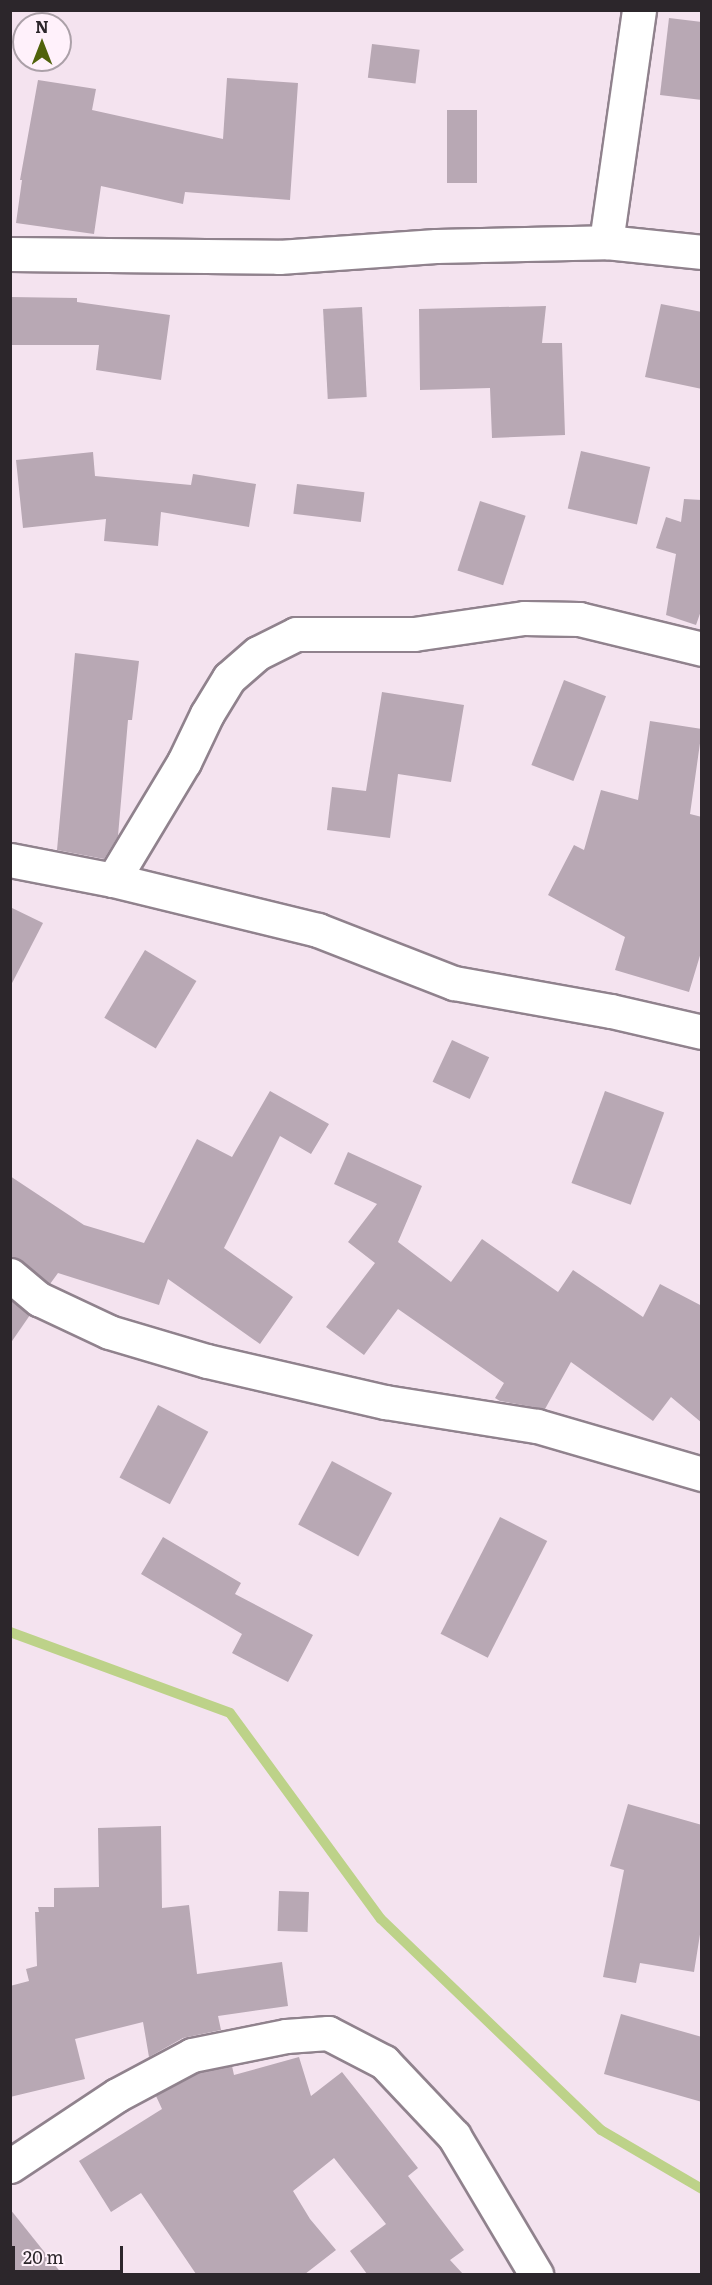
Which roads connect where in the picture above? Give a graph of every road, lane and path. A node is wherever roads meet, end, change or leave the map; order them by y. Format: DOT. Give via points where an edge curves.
graph roads {
  1 [pos="639,10"];
  2 [pos="606,242"];
  3 [pos="702,252"];
  4 [pos="10,254"];
  5 [pos="702,649"];
  6 [pos="10,860"];
  7 [pos="113,880"];
  8 [pos="702,1032"];
  9 [pos="10,1275"];
  10 [pos="702,1474"];
  11 [pos="10,2166"];
  12 [pos="536,2274"];
  1 -- 2 [label="street"];
  2 -- 3 [label="street"];
  2 -- 4 [label="street" via="436,246 279,257"];
  5 -- 7 [label="street" via="579,619 524,618 414,634 296,634 258,653 229,678"];
  6 -- 7 [label="street"];
  7 -- 8 [label="street" via="318,930 454,983"];
  9 -- 10 [label="street" via="39,1299 109,1332 207,1361 385,1402 537,1426"];
  11 -- 12 [label="street" via="117,2095 192,2055 286,2036 328,2033 384,2062 454,2136"];
}
